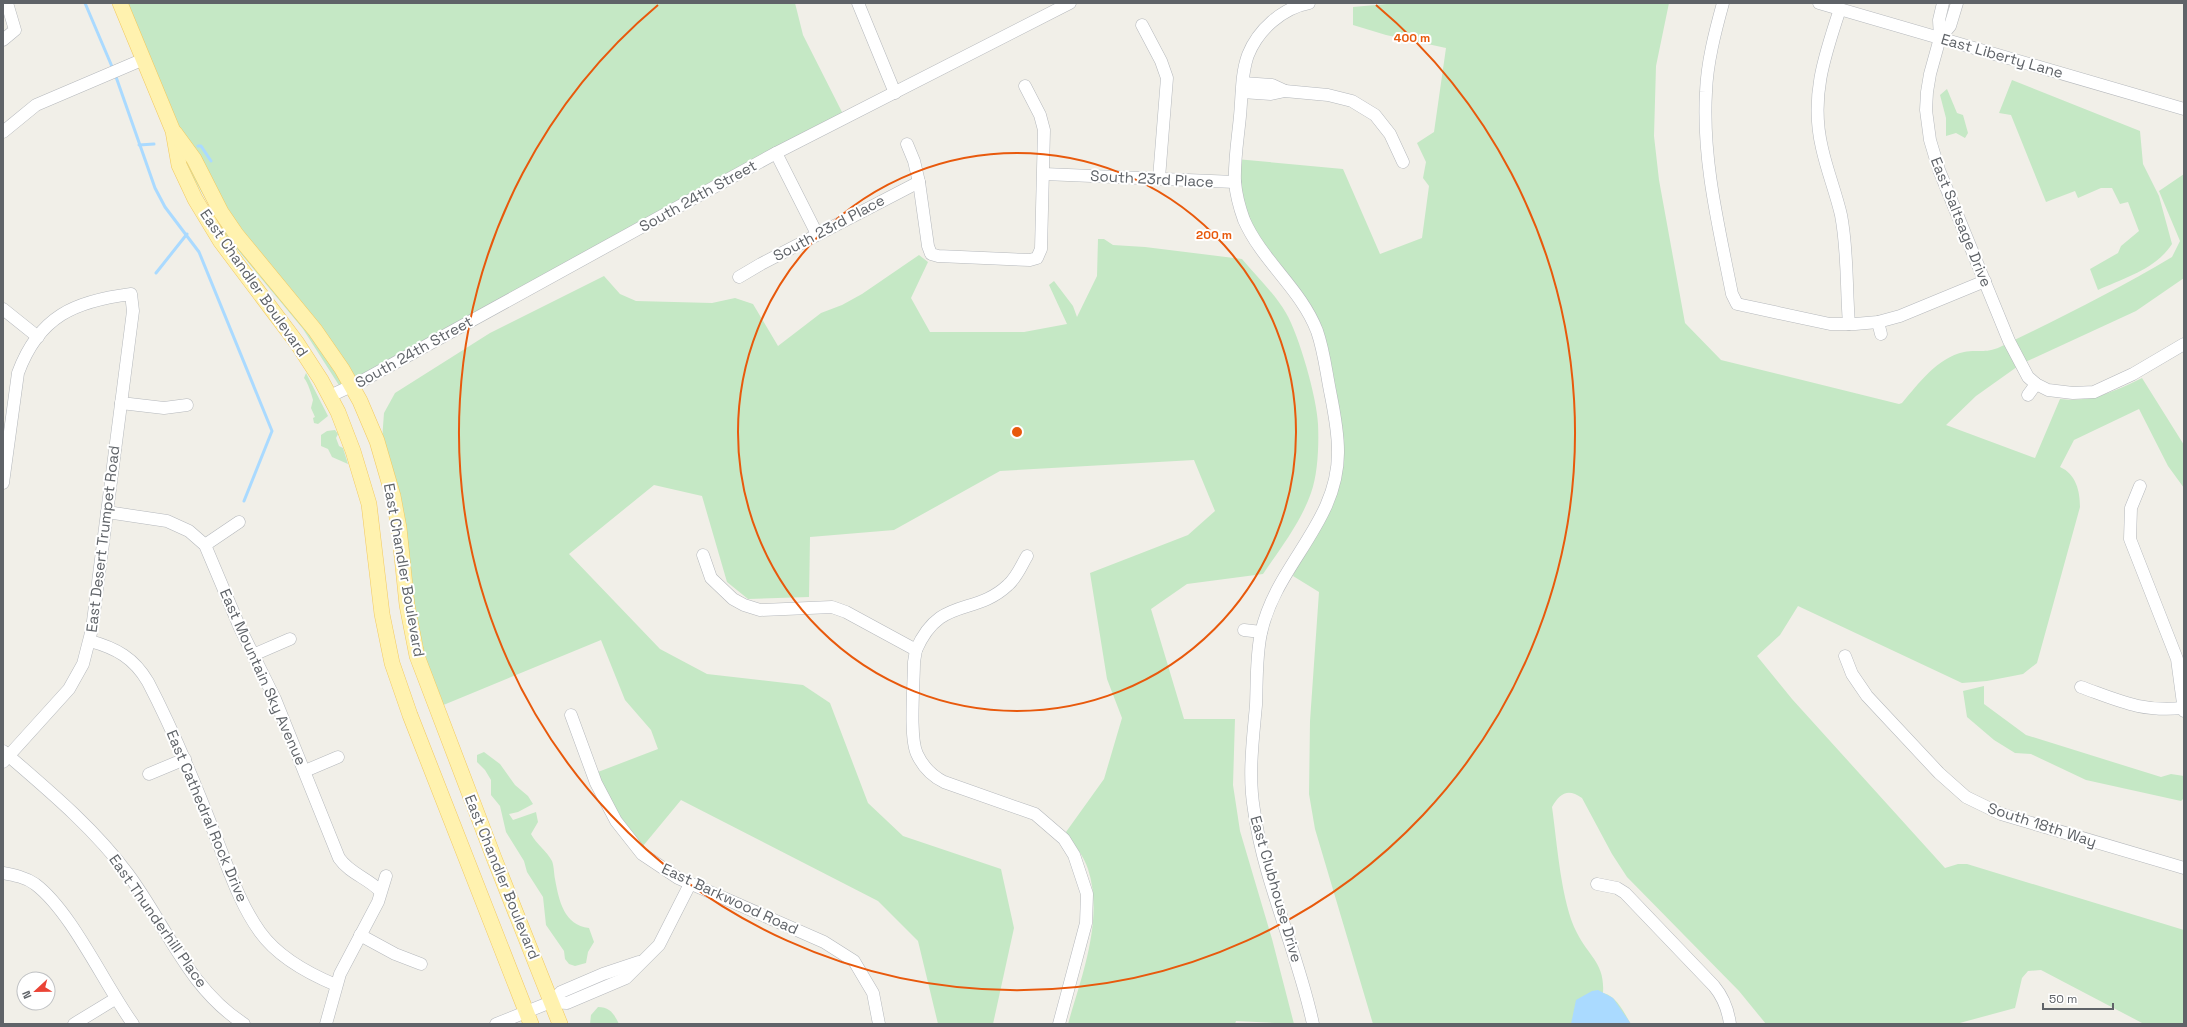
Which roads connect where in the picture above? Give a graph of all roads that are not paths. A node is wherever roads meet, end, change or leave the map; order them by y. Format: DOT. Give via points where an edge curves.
graph roads {
  1 [pos="7,3"];
  2 [pos="120,3"];
  3 [pos="858,3"];
  4 [pos="1070,3"];
  5 [pos="1308,3"];
  6 [pos="1819,3"];
  7 [pos="1943,3"];
  8 [pos="1957,3"];
  9 [pos="1723,4"];
  10 [pos="1840,9"];
  11 [pos="1142,25"];
  12 [pos="1940,38"];
  13 [pos="3,40"];
  14 [pos="144,59"];
  15 [pos="1025,86"];
  16 [pos="1242,88"];
  17 [pos="895,93"];
  18 [pos="2184,109"];
  19 [pos="4,131"];
  20 [pos="173,131"];
  21 [pos="907,144"];
  22 [pos="776,153"];
  23 [pos="1403,162"];
  24 [pos="1044,174"];
  25 [pos="1159,178"];
  26 [pos="919,182"];
  27 [pos="1235,182"];
  28 [pos="817,234"];
  29 [pos="739,277"];
  30 [pos="1985,281"];
  31 [pos="3,309"];
  32 [pos="1878,322"];
  33 [pos="1849,324"];
  34 [pos="1881,334"];
  35 [pos="38,337"];
  36 [pos="2184,344"];
  37 [pos="2036,384"];
  38 [pos="351,386"];
  39 [pos="2028,395"];
  40 [pos="330,396"];
  41 [pos="120,403"];
  42 [pos="187,405"];
  43 [pos="3,483"];
  44 [pos="2140,486"];
  45 [pos="107,512"];
  46 [pos="239,522"];
  47 [pos="206,545"];
  48 [pos="703,555"];
  49 [pos="1027,556"];
  50 [pos="1244,630"];
  51 [pos="1261,632"];
  52 [pos="290,640"];
  53 [pos="90,641"];
  54 [pos="916,650"];
  55 [pos="253,655"];
  56 [pos="1845,656"];
  57 [pos="2081,687"];
  58 [pos="2184,708"];
  59 [pos="2184,711"];
  60 [pos="572,715"];
  61 [pos="5,756"];
  62 [pos="338,757"];
  63 [pos="185,760"];
  64 [pos="305,771"];
  65 [pos="149,774"];
  66 [pos="2184,868"];
  67 [pos="3,873"];
  68 [pos="386,876"];
  69 [pos="690,884"];
  70 [pos="1597,884"];
  71 [pos="380,891"];
  72 [pos="360,935"];
  73 [pos="422,964"];
  74 [pos="336,985"];
  75 [pos="115,999"];
  76 [pos="551,1002"];
  77 [pos="529,1018"];
  78 [pos="74,1024"];
  79 [pos="133,1024"];
  80 [pos="244,1024"];
  81 [pos="326,1024"];
  82 [pos="496,1024"];
  83 [pos="560,1024"];
  84 [pos="879,1024"];
  85 [pos="1059,1024"];
  86 [pos="1313,1024"];
  87 [pos="1730,1024"];
  1 -- 13 [label="street" via="15,30"];
  2 -- 14 [label="main road, East Chandler Boulevard"];
  3 -- 17 [label="street"];
  4 -- 17 [label="street, South 24th Street"];
  5 -- 16 [label="street, East Clubhouse Drive" via="1282,13 1260,35 1247,58"];
  6 -- 10 [label="street, East Liberty Lane"];
  7 -- 12 [label="street, East Saltsage Drive" via="1939,20"];
  8 -- 12 [label="street, East Saltsage Drive" via="1950,26"];
  9 -- 33 [label="street" via="1709,66 1705,121 1708,166 1732,294 1736,304 1830,324"];
  10 -- 12 [label="street, East Liberty Lane"];
  10 -- 33 [label="street" via="1820,77 1817,118 1822,149 1844,235"];
  11 -- 25 [label="street" via="1167,78"];
  12 -- 18 [label="street, East Liberty Lane"];
  12 -- 30 [label="street, East Saltsage Drive" via="1932,64 1926,110 1930,140 1939,170"];
  14 -- 19 [label="street" via="36,106"];
  14 -- 20 [label="main road, East Chandler Boulevard"];
  15 -- 24 [label="street" via="1040,115 1044,130"];
  16 -- 23 [label="street" via="1343,98 1366,108 1390,134"];
  16 -- 27 [label="street, East Clubhouse Drive"];
  17 -- 22 [label="street, South 24th Street"];
  20 -- 38 [label="main road, East Chandler Boulevard" via="194,159 209,192 236,234 315,330"];
  20 -- 40 [label="main road, East Chandler Boulevard" via="179,165 199,206 221,242 297,343"];
  21 -- 26 [label="street"];
  22 -- 28 [label="street"];
  22 -- 38 [label="street, South 24th Street"];
  24 -- 25 [label="street, South 23rd Place"];
  24 -- 26 [label="street" via="1041,249 1037,258 1030,260 931,254"];
  25 -- 27 [label="street, South 23rd Place"];
  26 -- 28 [label="street, South 23rd Place"];
  27 -- 51 [label="street, East Clubhouse Drive" via="1244,218 1257,246 1294,292 1316,328 1324,353 1338,431 1336,479 1328,503 1320,521 1285,572 1274,593"];
  28 -- 29 [label="street, South 23rd Place"];
  30 -- 32 [label="street" via="1900,316"];
  30 -- 37 [label="street, East Saltsage Drive" via="2012,348 2028,377"];
  31 -- 35 [label="street"];
  32 -- 33 [label="street"];
  32 -- 34 [label="street"];
  35 -- 41 [label="street, East Desert Trumpet Road" via="65,311 99,299 131,294 133,311"];
  35 -- 43 [label="street" via="18,373"];
  36 -- 37 [label="street" via="2133,374 2094,392 2059,392"];
  37 -- 39 [label="street"];
  38 -- 40 [label="street, South 24th Street"];
  38 -- 76 [label="main road, East Chandler Boulevard" via="377,441 393,496 407,605 417,656"];
  40 -- 77 [label="main road, East Chandler Boulevard" via="353,450 369,504 382,614 398,683"];
  41 -- 42 [label="street" via="164,408"];
  41 -- 45 [label="street, East Desert Trumpet Road"];
  44 -- 58 [label="street" via="2131,508 2130,539 2177,659"];
  45 -- 47 [label="street, East Mountain Sky Avenue" via="167,520"];
  45 -- 53 [label="street, East Desert Trumpet Road"];
  46 -- 47 [label="street"];
  47 -- 55 [label="street, East Mountain Sky Avenue"];
  48 -- 54 [label="street" via="711,578 733,599 744,605 760,610 832,607"];
  49 -- 54 [label="street" via="1008,586 994,595 945,614 931,624"];
  50 -- 51 [label="street"];
  51 -- 86 [label="street, East Clubhouse Drive" via="1252,761 1251,787 1254,811 1262,848"];
  52 -- 55 [label="street"];
  53 -- 61 [label="street, East Desert Trumpet Road" via="84,664 69,689"];
  53 -- 63 [label="street, East Cathedral Rock Drive" via="119,651 142,672"];
  54 -- 85 [label="street" via="914,738 916,753 926,769 944,782 1035,814 1064,839 1082,872 1087,894 1086,923"];
  55 -- 64 [label="street, East Mountain Sky Avenue" via="275,699"];
  56 -- 66 [label="street, South 18th Way" via="1852,674 1867,696 1948,784 1966,797 2001,814"];
  57 -- 58 [label="street" via="2140,708"];
  58 -- 59 [label="street"];
  60 -- 69 [label="street, East Barkwood Road" via="596,783 624,834 655,864"];
  61 -- 80 [label="street, East Thunderhill Place" via="83,822 116,859 139,890 193,976 213,999"];
  62 -- 64 [label="street"];
  63 -- 65 [label="street"];
  63 -- 74 [label="street, East Cathedral Rock Drive" via="236,888 260,932 274,948 292,962"];
  64 -- 71 [label="street, East Mountain Sky Avenue" via="339,858 350,871 375,885"];
  67 -- 75 [label="street" via="27,879 46,895 70,925"];
  68 -- 71 [label="street"];
  69 -- 76 [label="street" via="659,945 626,978 567,1003"];
  69 -- 84 [label="street, East Barkwood Road" via="824,942 854,961 873,994"];
  70 -- 87 [label="street" via="1617,888 1625,893 1709,980 1722,995"];
  71 -- 72 [label="street" via="378,902"];
  72 -- 73 [label="street" via="395,954"];
  72 -- 74 [label="street"];
  74 -- 81 [label="street"];
  75 -- 78 [label="street"];
  75 -- 79 [label="street"];
  76 -- 77 [label="street"];
  76 -- 83 [label="main road, East Chandler Boulevard"];
  77 -- 82 [label="street"];
}
